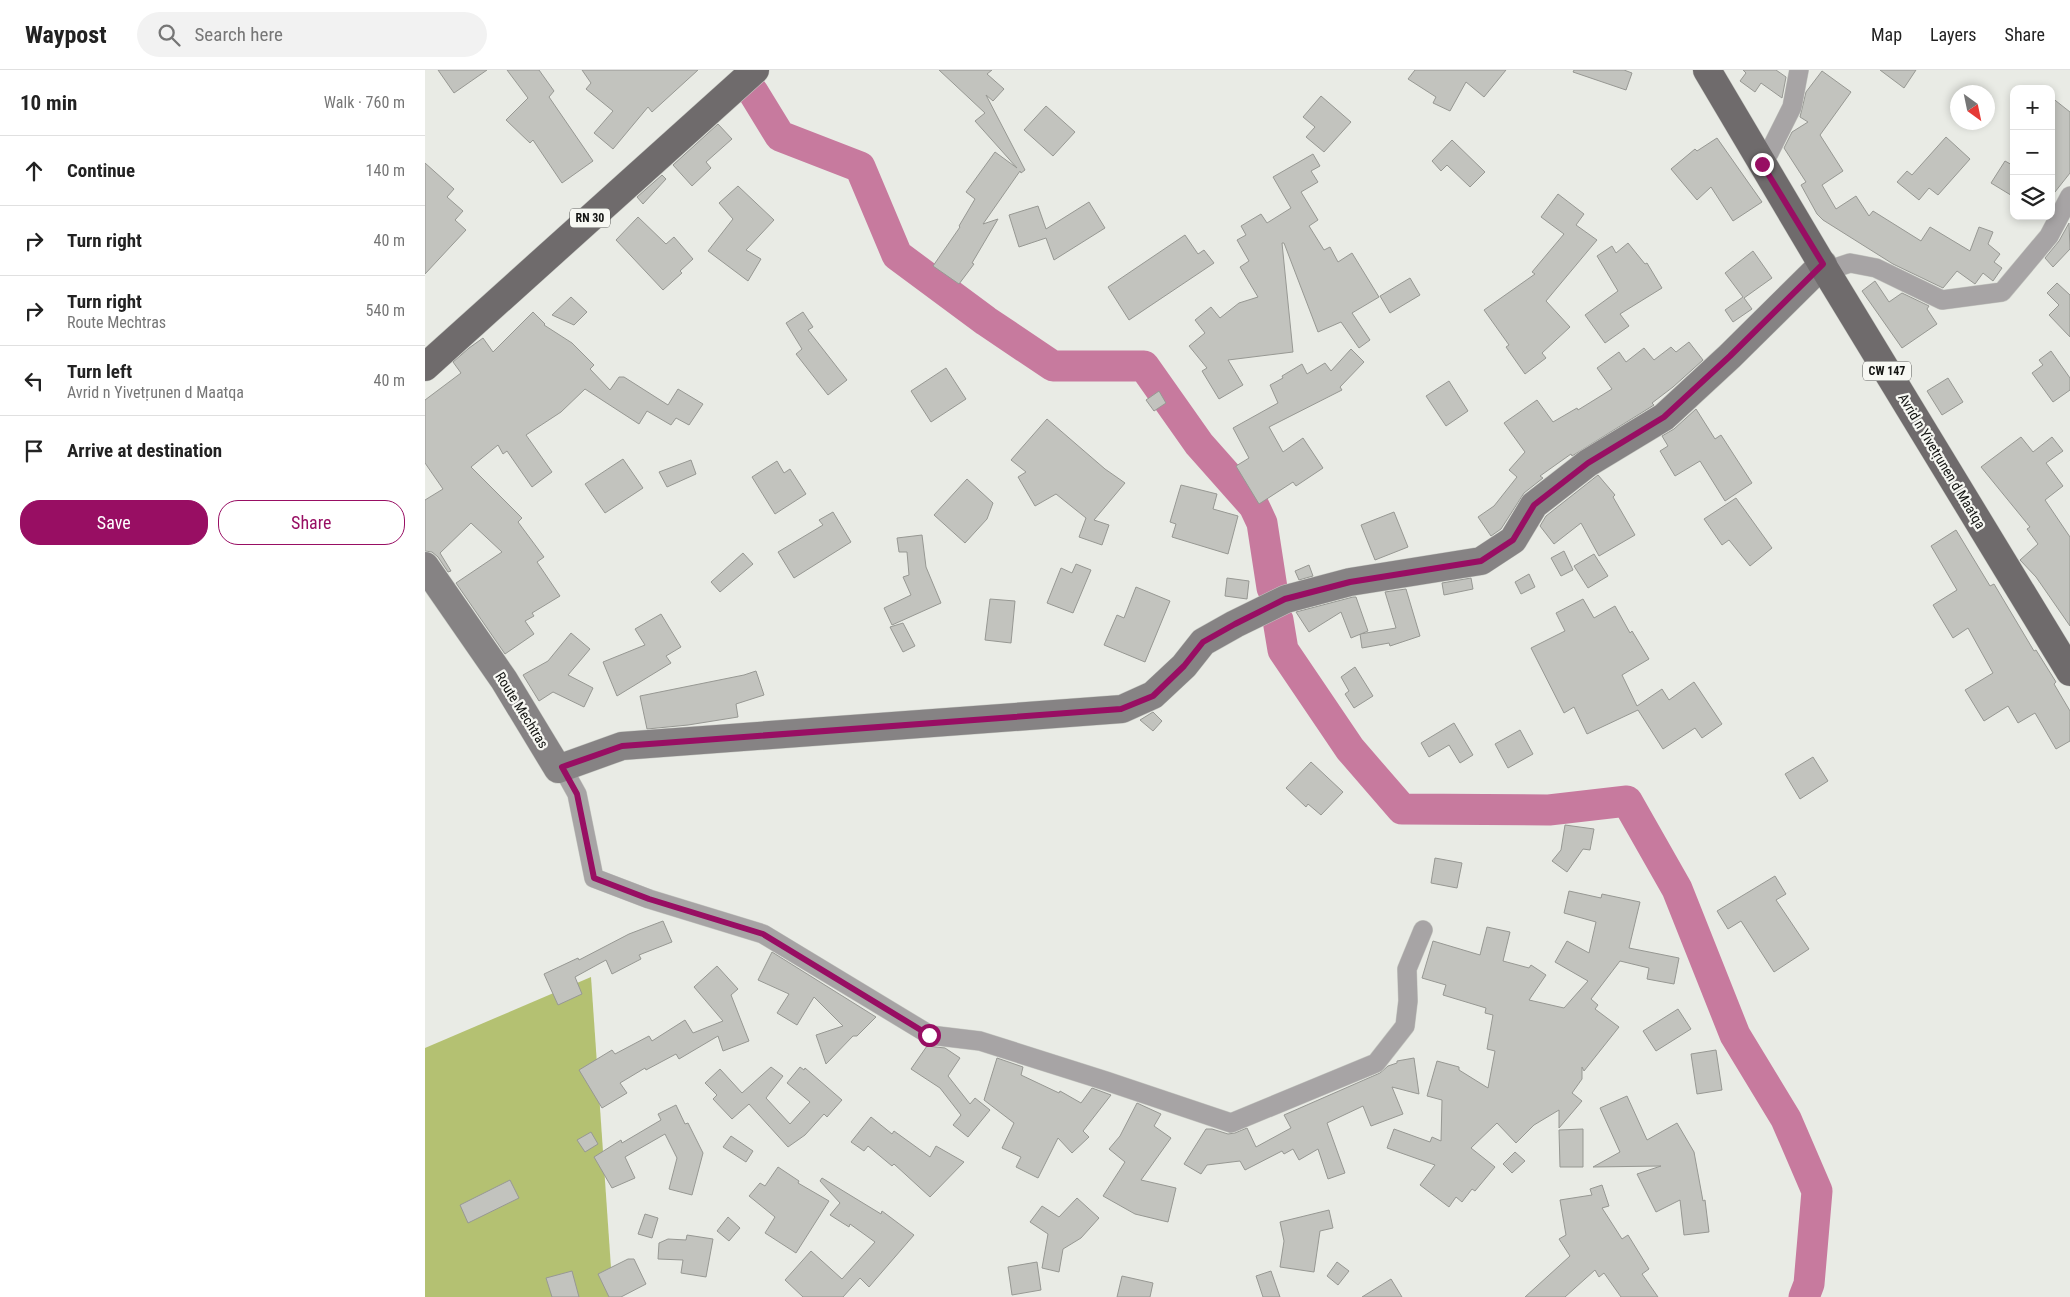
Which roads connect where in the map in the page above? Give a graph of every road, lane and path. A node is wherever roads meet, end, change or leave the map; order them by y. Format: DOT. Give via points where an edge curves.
graph roads {
  1 [pos="755,70"];
  2 [pos="1707,70"];
  3 [pos="1799,70"];
  4 [pos="1762,164"];
  5 [pos="2070,196"];
  6 [pos="1825,268"];
  7 [pos="425,367"];
  8 [pos="425,566"];
  9 [pos="2070,672"];
  10 [pos="562,767"];
  11 [pos="1423,930"];
  1 -- 7 [label="main road, RN 30"];
  2 -- 4 [label="main road, Avrid n Yivetṛunen d Maatqa / CW 147"];
  3 -- 4 [label="street" via="1792,107"];
  4 -- 6 [label="main road, Avrid n Yivetṛunen d Maatqa / CW 147"];
  5 -- 6 [label="street" via="2049,236 2002,292 1942,300 1876,268 1851,264"];
  6 -- 9 [label="main road, Avrid n Yivetṛunen d Maatqa / CW 147"];
  6 -- 10 [label="street" via="1664,417 1588,463 1534,505 1513,540 1489,556 1481,561 1350,582 1285,599 1203,642 1153,696 1121,709 622,746"];
  8 -- 10 [label="street, Route Mechtras" via="504,680 558,769"];
  10 -- 11 [label="street" via="577,794 594,878 649,899 763,934 929,1035 980,1041 1231,1123 1376,1063 1405,1026 1407,970"];
}
